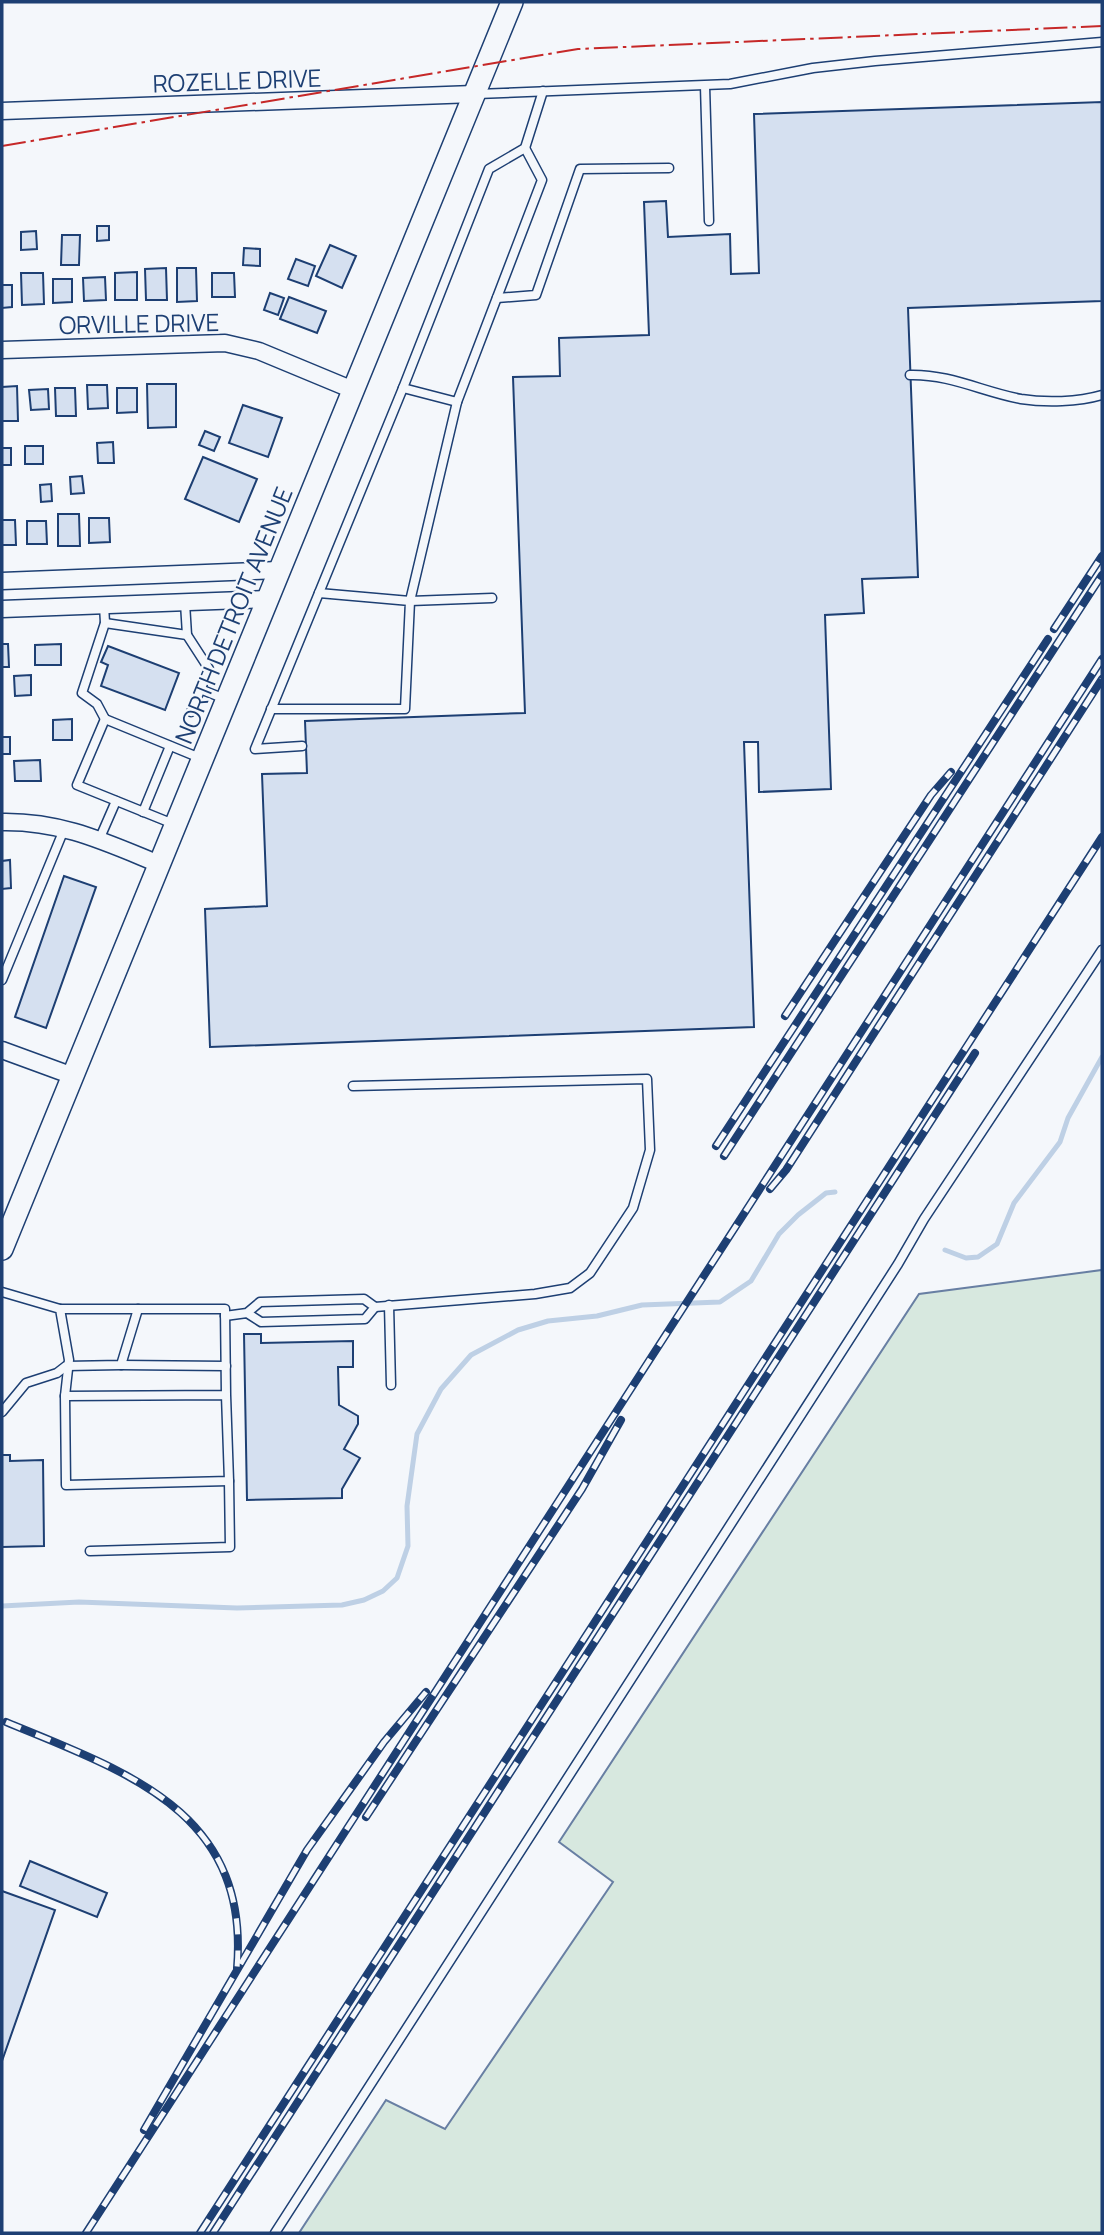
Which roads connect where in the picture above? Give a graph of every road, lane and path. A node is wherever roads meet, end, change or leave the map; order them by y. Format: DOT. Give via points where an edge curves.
graph roads {
  1 [pos="512,2"];
  2 [pos="1102,43"];
  3 [pos="705,86"];
  4 [pos="543,91"];
  5 [pos="474,94"];
  6 [pos="2,111"];
  7 [pos="525,148"];
  8 [pos="669,168"];
  9 [pos="709,221"];
  10 [pos="497,298"];
  11 [pos="2,350"];
  12 [pos="911,375"];
  13 [pos="403,388"];
  14 [pos="353,390"];
  15 [pos="1102,395"];
  16 [pos="457,402"];
  17 [pos="279,570"];
  18 [pos="2,581"];
  19 [pos="319,593"];
  20 [pos="492,598"];
  21 [pos="268,600"];
  22 [pos="411,601"];
  23 [pos="185,603"];
  24 [pos="104,605"];
  25 [pos="2,609"];
  26 [pos="106,623"];
  27 [pos="187,635"];
  28 [pos="200,689"];
  29 [pos="225,699"];
  30 [pos="271,709"];
  31 [pos="191,712"];
  32 [pos="105,719"];
  33 [pos="170,746"];
  34 [pos="302,746"];
  35 [pos="202,759"];
  36 [pos="116,801"];
  37 [pos="143,812"];
  38 [pos="2,822"];
  39 [pos="176,825"];
  40 [pos="65,827"];
  41 [pos="99,840"];
  42 [pos="159,864"];
  43 [pos="1102,950"];
  44 [pos="2,980"];
  45 [pos="2,1050"];
  46 [pos="73,1076"];
  47 [pos="353,1086"];
  48 [pos="2,1249"];
  49 [pos="2,1292"];
  50 [pos="389,1305"];
  51 [pos="375,1307"];
  52 [pos="60,1309"];
  53 [pos="138,1309"];
  54 [pos="247,1313"];
  55 [pos="225,1316"];
  56 [pos="121,1365"];
  57 [pos="66,1366"];
  58 [pos="226,1366"];
  59 [pos="391,1385"];
  60 [pos="226,1395"];
  61 [pos="65,1396"];
  62 [pos="2,1412"];
  63 [pos="229,1481"];
  64 [pos="90,1551"];
  65 [pos="275,2233"];
  1 -- 5 [label="main road, NORTH DETROIT AVENUE"];
  2 -- 3 [label="lane" via="875,61"];
  3 -- 4 [label="lane"];
  3 -- 9 [label="lane"];
  4 -- 5 [label="lane"];
  4 -- 7 [label="lane"];
  5 -- 6 [label="street, ROZELLE DRIVE"];
  5 -- 14 [label="main road, NORTH DETROIT AVENUE"];
  7 -- 10 [label="lane" via="542,180"];
  7 -- 13 [label="lane" via="489,169"];
  8 -- 10 [label="lane" via="580,169 536,295"];
  10 -- 16 [label="lane"];
  11 -- 14 [label="street, ORVILLE DRIVE" via="225,343 259,351"];
  12 -- 15 [label="lane" via="952,379 1023,399 1062,401"];
  13 -- 16 [label="lane"];
  13 -- 19 [label="lane"];
  14 -- 17 [label="main road, NORTH DETROIT AVENUE"];
  16 -- 22 [label="lane"];
  17 -- 18 [label="street"];
  17 -- 21 [label="main road, NORTH DETROIT AVENUE"];
  19 -- 22 [label="lane"];
  19 -- 30 [label="lane"];
  20 -- 22 [label="lane"];
  21 -- 23 [label="street"];
  21 -- 29 [label="main road, NORTH DETROIT AVENUE"];
  22 -- 30 [label="lane" via="405,709"];
  23 -- 24 [label="street"];
  23 -- 27 [label="lane"];
  24 -- 25 [label="street"];
  24 -- 26 [label="lane"];
  26 -- 27 [label="lane"];
  26 -- 32 [label="lane" via="82,693 97,704"];
  27 -- 28 [label="lane" via="209,669"];
  28 -- 29 [label="lane"];
  28 -- 31 [label="lane"];
  29 -- 35 [label="main road, NORTH DETROIT AVENUE"];
  30 -- 34 [label="lane" via="255,749"];
  32 -- 33 [label="lane"];
  32 -- 36 [label="lane" via="77,785"];
  33 -- 35 [label="lane"];
  33 -- 37 [label="lane"];
  35 -- 39 [label="main road, NORTH DETROIT AVENUE"];
  36 -- 37 [label="lane"];
  36 -- 41 [label="lane"];
  37 -- 39 [label="lane"];
  38 -- 40 [label="street"];
  39 -- 42 [label="main road, NORTH DETROIT AVENUE"];
  40 -- 41 [label="street"];
  40 -- 44 [label="lane"];
  41 -- 42 [label="street"];
  42 -- 46 [label="main road, NORTH DETROIT AVENUE"];
  43 -- 65 [label="lane"];
  45 -- 46 [label="street"];
  46 -- 48 [label="main road, NORTH DETROIT AVENUE"];
  47 -- 50 [label="lane" via="647,1079 650,1150 633,1208 590,1273 570,1288 535,1294"];
  49 -- 52 [label="lane"];
  50 -- 51 [label="lane"];
  50 -- 59 [label="lane"];
  51 -- 54 [label="lane" via="364,1299 260,1302"];
  51 -- 54 [label="lane" via="360,1320 261,1322"];
  52 -- 53 [label="lane"];
  52 -- 57 [label="lane" via="69,1360"];
  53 -- 55 [label="lane" via="225,1309"];
  53 -- 56 [label="lane"];
  54 -- 55 [label="lane"];
  55 -- 58 [label="lane"];
  56 -- 57 [label="lane"];
  56 -- 58 [label="lane"];
  57 -- 61 [label="lane"];
  57 -- 62 [label="lane" via="26,1383"];
  58 -- 60 [label="lane"];
  60 -- 61 [label="lane"];
  60 -- 63 [label="lane"];
  61 -- 63 [label="lane" via="66,1485"];
  63 -- 64 [label="lane" via="230,1547"];
}
